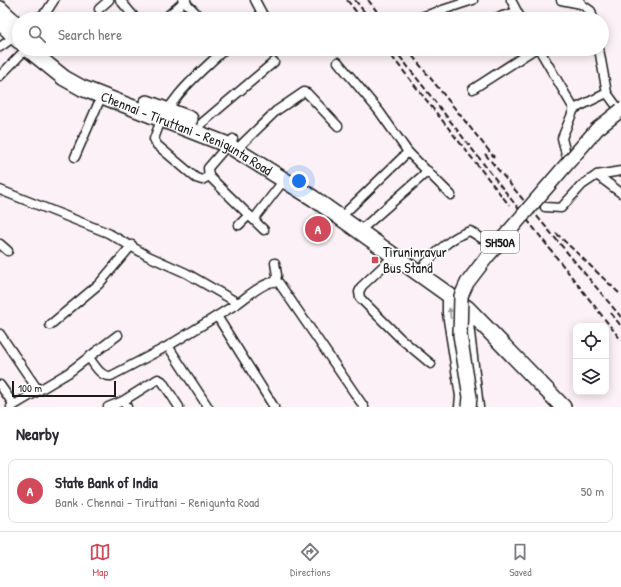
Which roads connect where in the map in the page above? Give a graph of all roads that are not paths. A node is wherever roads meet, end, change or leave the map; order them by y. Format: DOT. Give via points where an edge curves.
graph roads {
  1 [pos="54,0"];
  2 [pos="109,0"];
  3 [pos="120,0"];
  4 [pos="185,0"];
  5 [pos="255,0"];
  6 [pos="473,0"];
  7 [pos="511,0"];
  8 [pos="561,0"];
  9 [pos="581,2"];
  10 [pos="0,9"];
  11 [pos="99,10"];
  12 [pos="46,12"];
  13 [pos="130,12"];
  14 [pos="172,12"];
  15 [pos="196,12"];
  16 [pos="262,12"];
  17 [pos="436,12"];
  18 [pos="517,12"];
  19 [pos="591,12"];
  20 [pos="0,22"];
  21 [pos="12,26"];
  22 [pos="12,31"];
  23 [pos="12,39"];
  24 [pos="0,47"];
  25 [pos="20,56"];
  26 [pos="36,56"];
  27 [pos="49,56"];
  28 [pos="217,56"];
  29 [pos="524,56"];
  30 [pos="543,56"];
  31 [pos="599,56"];
  32 [pos="274,62"];
  33 [pos="338,62"];
  34 [pos="0,76"];
  35 [pos="474,89"];
  36 [pos="607,93"];
  37 [pos="102,95"];
  38 [pos="618,107"];
  39 [pos="574,108"];
  40 [pos="164,114"];
  41 [pos="202,123"];
  42 [pos="338,126"];
  43 [pos="234,143"];
  44 [pos="408,152"];
  45 [pos="566,154"];
  46 [pos="75,157"];
  47 [pos="621,171"];
  48 [pos="428,172"];
  49 [pos="597,175"];
  50 [pos="209,176"];
  51 [pos="284,180"];
  52 [pos="0,190"];
  53 [pos="621,192"];
  54 [pos="451,194"];
  55 [pos="545,207"];
  56 [pos="346,212"];
  57 [pos="251,217"];
  58 [pos="239,225"];
  59 [pos="364,227"];
  60 [pos="264,230"];
  61 [pos="481,238"];
  62 [pos="0,244"];
  63 [pos="132,245"];
  64 [pos="8,251"];
  65 [pos="394,256"];
  66 [pos="275,263"];
  67 [pos="420,270"];
  68 [pos="276,281"];
  69 [pos="449,294"];
  70 [pos="238,303"];
  71 [pos="465,307"];
  72 [pos="217,316"];
  73 [pos="50,325"];
  74 [pos="0,334"];
  75 [pos="118,335"];
  76 [pos="168,346"];
  77 [pos="89,358"];
  78 [pos="431,364"];
  79 [pos="0,385"];
  80 [pos="38,390"];
  81 [pos="125,404"];
  82 [pos="12,406"];
  83 [pos="108,407"];
  84 [pos="179,407"];
  85 [pos="208,407"];
  86 [pos="274,407"];
  87 [pos="364,407"];
  88 [pos="462,407"];
  89 [pos="469,407"];
  90 [pos="477,407"];
  91 [pos="563,407"];
  92 [pos="572,407"];
  1 -- 12 [label="street"];
  2 -- 11 [label="street"];
  3 -- 13 [label="street"];
  4 -- 14 [label="street"];
  4 -- 15 [label="street"];
  5 -- 16 [label="street"];
  6 -- 17 [label="street"];
  7 -- 18 [label="street"];
  8 -- 9 [label="street"];
  9 -- 19 [label="street"];
  10 -- 21 [label="highway"];
  20 -- 22 [label="highway"];
  23 -- 24 [label="street"];
  25 -- 34 [label="street"];
  26 -- 37 [label="highway, Chennai - Tiruttani - Renigunta Road" via="64,78"];
  27 -- 40 [label="highway, Chennai - Tiruttani - Renigunta Road" via="69,73"];
  28 -- 40 [label="street" via="185,86"];
  29 -- 35 [label="street"];
  30 -- 39 [label="street"];
  31 -- 36 [label="street"];
  32 -- 41 [label="street"];
  33 -- 44 [label="street" via="379,111"];
  36 -- 38 [label="street"];
  36 -- 39 [label="street"];
  37 -- 40 [label="highway, Chennai - Tiruttani - Renigunta Road"];
  37 -- 46 [label="street"];
  38 -- 89 [label="main road, SH50A, bridge" via="467,283 461,296 460,335 470,397"];
  39 -- 45 [label="street" via="562,138"];
  40 -- 41 [label="highway, Chennai - Tiruttani - Renigunta Road"];
  40 -- 43 [label="highway, Chennai - Tiruttani - Renigunta Road"];
  40 -- 50 [label="street" via="154,139 157,144 196,178 202,180"];
  41 -- 43 [label="highway, Chennai - Tiruttani - Renigunta Road"];
  42 -- 43 [label="street" via="307,92 304,92"];
  43 -- 50 [label="street" via="208,168"];
  43 -- 51 [label="highway, Chennai - Tiruttani - Renigunta Road"];
  43 -- 56 [label="highway, Chennai - Tiruttani - Renigunta Road"];
  44 -- 48 [label="street"];
  44 -- 56 [label="street"];
  47 -- 49 [label="street"];
  48 -- 54 [label="street"];
  48 -- 59 [label="street"];
  49 -- 53 [label="street"];
  49 -- 55 [label="street" via="582,185 561,208"];
  50 -- 57 [label="street"];
  51 -- 57 [label="street"];
  51 -- 65 [label="highway, Chennai - Tiruttani - Renigunta Road"];
  52 -- 63 [label="street"];
  56 -- 59 [label="highway, Chennai - Tiruttani - Renigunta Road"];
  57 -- 58 [label="street"];
  57 -- 60 [label="street"];
  59 -- 67 [label="highway, Chennai - Tiruttani - Renigunta Road"];
  61 -- 67 [label="street" via="470,231 462,233"];
  62 -- 64 [label="street"];
  63 -- 70 [label="street"];
  63 -- 73 [label="street" via="99,284"];
  65 -- 67 [label="highway, Chennai - Tiruttani - Renigunta Road"];
  65 -- 78 [label="street" via="362,286 360,298 400,338"];
  66 -- 68 [label="street" via="278,274"];
  67 -- 69 [label="highway, Chennai - Tiruttani - Renigunta Road"];
  67 -- 92 [label="highway, Chennai - Tiruttani - Renigunta Road" via="466,300 500,331"];
  68 -- 70 [label="street" via="268,282"];
  68 -- 87 [label="street"];
  69 -- 71 [label="highway, Chennai - Tiruttani - Renigunta Road"];
  88 -- 69 [label="street, one-way" via="449,313"];
  70 -- 72 [label="street"];
  71 -- 90 [label="street"];
  71 -- 91 [label="highway, Chennai - Tiruttani - Renigunta Road"];
  72 -- 76 [label="street"];
  72 -- 86 [label="street"];
  74 -- 80 [label="street"];
  75 -- 77 [label="street"];
  76 -- 77 [label="street" via="111,376 101,373"];
  76 -- 85 [label="street"];
  77 -- 80 [label="street"];
  79 -- 82 [label="street"];
  80 -- 82 [label="street"];
  81 -- 83 [label="street"];
  81 -- 84 [label="street" via="158,379"];
}
